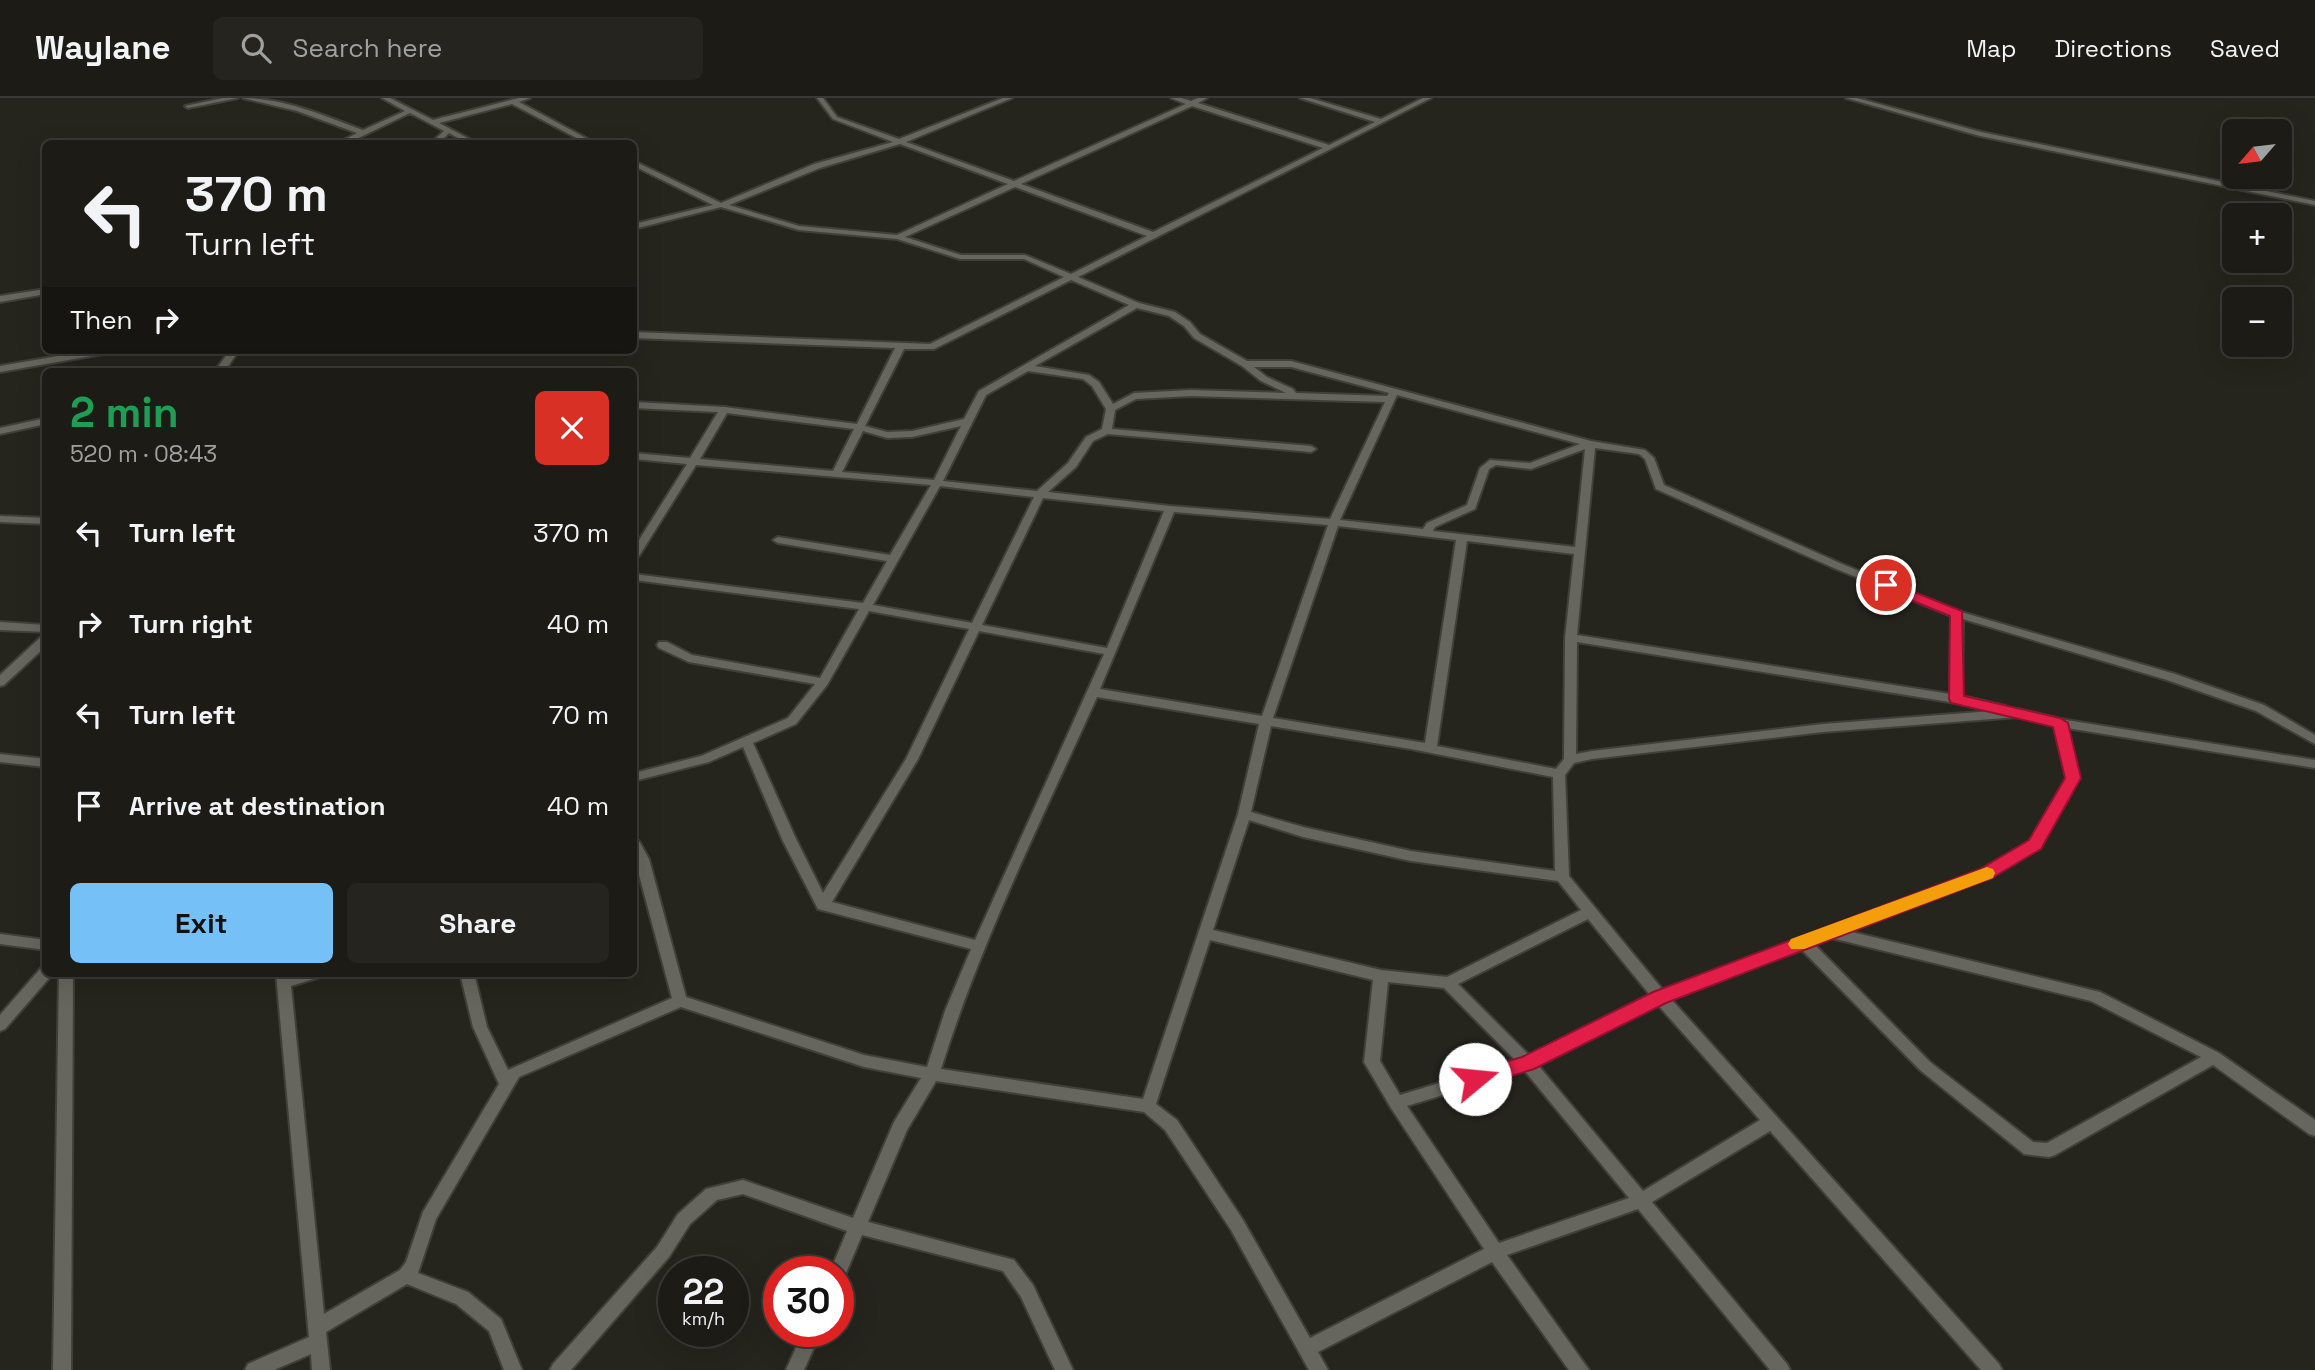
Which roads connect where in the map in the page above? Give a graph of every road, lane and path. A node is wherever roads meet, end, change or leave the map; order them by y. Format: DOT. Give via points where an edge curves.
graph roads {
  1 [pos="235,98"];
  2 [pos="246,98"];
  3 [pos="385,98"];
  4 [pos="527,98"];
  5 [pos="820,98"];
  6 [pos="1009,98"];
  7 [pos="1174,98"];
  8 [pos="1204,98"];
  9 [pos="1303,98"];
  10 [pos="1428,98"];
  11 [pos="1849,98"];
  12 [pos="514,102"];
  13 [pos="1192,103"];
  14 [pos="188,106"];
  15 [pos="410,111"];
  16 [pos="1381,121"];
  17 [pos="433,122"];
  18 [pos="449,130"];
  19 [pos="362,132"];
  20 [pos="347,140"];
  21 [pos="438,140"];
  22 [pos="468,140"];
  23 [pos="586,140"];
  24 [pos="901,142"];
  25 [pos="1329,147"];
  26 [pos="637,164"];
  27 [pos="1014,184"];
  28 [pos="2315,203"];
  29 [pos="722,205"];
  30 [pos="637,227"];
  31 [pos="1153,235"];
  32 [pos="898,237"];
  33 [pos="1073,276"];
  34 [pos="42,292"];
  35 [pos="0,299"];
  36 [pos="1136,305"];
  37 [pos="637,334"];
  38 [pos="901,346"];
  39 [pos="86,354"];
  40 [pos="1245,364"];
  41 [pos="1028,368"];
  42 [pos="0,369"];
  43 [pos="1392,396"];
  44 [pos="1288,397"];
  45 [pos="637,405"];
  46 [pos="724,410"];
  47 [pos="1111,410"];
  48 [pos="968,421"];
  49 [pos="42,422"];
  50 [pos="860,427"];
  51 [pos="0,431"];
  52 [pos="1107,432"];
  53 [pos="1590,444"];
  54 [pos="1311,450"];
  55 [pos="637,456"];
  56 [pos="696,461"];
  57 [pos="836,474"];
  58 [pos="937,483"];
  59 [pos="1040,494"];
  60 [pos="1170,509"];
  61 [pos="0,519"];
  62 [pos="42,521"];
  63 [pos="1334,522"];
  64 [pos="1426,533"];
  65 [pos="1462,537"];
  66 [pos="778,540"];
  67 [pos="637,551"];
  68 [pos="1579,551"];
  69 [pos="893,559"];
  70 [pos="637,577"];
  71 [pos="866,607"];
  72 [pos="1957,614"];
  73 [pos="0,626"];
  74 [pos="974,628"];
  75 [pos="42,629"];
  76 [pos="1571,638"];
  77 [pos="42,643"];
  78 [pos="663,645"];
  79 [pos="1111,652"];
  80 [pos="0,682"];
  81 [pos="823,682"];
  82 [pos="1092,692"];
  83 [pos="1956,699"];
  84 [pos="2018,713"];
  85 [pos="1266,722"];
  86 [pos="2060,723"];
  87 [pos="2315,740"];
  88 [pos="746,741"];
  89 [pos="1430,748"];
  90 [pos="0,758"];
  91 [pos="1570,760"];
  92 [pos="42,763"];
  93 [pos="2315,764"];
  94 [pos="1559,774"];
  95 [pos="637,776"];
  96 [pos="1244,814"];
  97 [pos="638,861"];
  98 [pos="1562,877"];
  99 [pos="823,905"];
  100 [pos="1590,912"];
  101 [pos="1827,932"];
  102 [pos="1204,933"];
  103 [pos="0,939"];
  104 [pos="1803,942"];
  105 [pos="42,944"];
  106 [pos="979,946"];
  107 [pos="1381,976"];
  108 [pos="42,977"];
  109 [pos="66,977"];
  110 [pos="468,977"];
  111 [pos="283,978"];
  112 [pos="1448,983"];
  113 [pos="1660,998"];
  114 [pos="680,1001"];
  115 [pos="0,1025"];
  116 [pos="2214,1057"];
  117 [pos="1527,1063"];
  118 [pos="932,1074"];
  119 [pos="507,1084"];
  120 [pos="1396,1103"];
  121 [pos="1148,1106"];
  122 [pos="1771,1122"];
  123 [pos="2315,1129"];
  124 [pos="1640,1201"];
  125 [pos="858,1227"];
  126 [pos="1495,1252"];
  127 [pos="845,1256"];
  128 [pos="407,1276"];
  129 [pos="318,1334"];
  130 [pos="805,1347"];
  131 [pos="1306,1349"];
  132 [pos="62,1370"];
  133 [pos="254,1370"];
  134 [pos="321,1370"];
  135 [pos="513,1370"];
  136 [pos="559,1370"];
  137 [pos="795,1370"];
  138 [pos="1064,1370"];
  139 [pos="1319,1370"];
  140 [pos="1580,1370"];
  141 [pos="1781,1370"];
  142 [pos="1993,1370"];
  1 -- 14 [label="street"];
  2 -- 19 [label="street" via="299,109"];
  3 -- 15 [label="street"];
  4 -- 12 [label="street"];
  5 -- 24 [label="street" via="835,118"];
  6 -- 24 [label="street"];
  7 -- 13 [label="street"];
  8 -- 13 [label="street"];
  9 -- 16 [label="street"];
  10 -- 16 [label="street"];
  11 -- 28 [label="street" via="1980,134"];
  12 -- 17 [label="street"];
  12 -- 23 [label="street"];
  13 -- 25 [label="street"];
  13 -- 27 [label="street"];
  15 -- 17 [label="street"];
  15 -- 19 [label="street"];
  16 -- 25 [label="street"];
  17 -- 18 [label="street"];
  18 -- 21 [label="street"];
  18 -- 22 [label="street"];
  19 -- 20 [label="street"];
  24 -- 27 [label="street"];
  24 -- 29 [label="street" via="817,166"];
  25 -- 31 [label="street"];
  26 -- 29 [label="street"];
  27 -- 31 [label="street"];
  27 -- 32 [label="street"];
  29 -- 30 [label="street"];
  29 -- 32 [label="street" via="799,228"];
  31 -- 33 [label="street"];
  32 -- 33 [label="street" via="960,257 1025,257"];
  33 -- 36 [label="street"];
  33 -- 38 [label="street" via="931,347"];
  34 -- 35 [label="street"];
  36 -- 40 [label="street" via="1172,314 1197,336"];
  36 -- 41 [label="street"];
  37 -- 38 [label="street"];
  38 -- 50 [label="street"];
  39 -- 42 [label="street"];
  40 -- 43 [label="street" via="1291,364"];
  40 -- 44 [label="street" via="1290,391"];
  41 -- 47 [label="street" via="1086,377 1096,384"];
  41 -- 48 [label="street" via="982,393"];
  43 -- 44 [label="street"];
  43 -- 53 [label="street" via="1520,423"];
  43 -- 63 [label="street"];
  44 -- 47 [label="street" via="1133,396"];
  45 -- 46 [label="street"];
  46 -- 50 [label="street"];
  46 -- 56 [label="street"];
  47 -- 52 [label="street"];
  48 -- 50 [label="street" via="912,434 887,435"];
  48 -- 58 [label="street"];
  49 -- 51 [label="street"];
  50 -- 57 [label="street"];
  52 -- 54 [label="street"];
  52 -- 59 [label="street" via="1089,439 1072,465"];
  53 -- 64 [label="street" via="1531,466 1494,462 1485,468 1471,507 1431,525"];
  53 -- 68 [label="street"];
  53 -- 72 [label="street" via="1642,452 1660,486 1683,499"];
  55 -- 56 [label="street"];
  56 -- 57 [label="street"];
  56 -- 67 [label="street"];
  57 -- 58 [label="street"];
  58 -- 59 [label="street"];
  58 -- 69 [label="street"];
  59 -- 60 [label="street"];
  59 -- 74 [label="street"];
  60 -- 63 [label="street"];
  60 -- 79 [label="street"];
  61 -- 62 [label="street"];
  63 -- 64 [label="street"];
  63 -- 85 [label="street"];
  64 -- 65 [label="street"];
  65 -- 68 [label="street"];
  65 -- 89 [label="street"];
  66 -- 69 [label="street"];
  68 -- 76 [label="street"];
  69 -- 71 [label="street"];
  70 -- 71 [label="street"];
  71 -- 74 [label="street"];
  71 -- 81 [label="street"];
  72 -- 83 [label="street"];
  72 -- 87 [label="street" via="2260,708"];
  73 -- 75 [label="street"];
  74 -- 79 [label="street"];
  74 -- 99 [label="street" via="912,759"];
  76 -- 83 [label="street"];
  76 -- 91 [label="street"];
  77 -- 80 [label="street"];
  78 -- 81 [label="street" via="689,658"];
  79 -- 82 [label="street"];
  81 -- 88 [label="street" via="792,721"];
  82 -- 85 [label="street"];
  82 -- 106 [label="street"];
  83 -- 84 [label="street"];
  84 -- 86 [label="street"];
  84 -- 91 [label="street" via="1823,727"];
  85 -- 89 [label="street"];
  85 -- 96 [label="street"];
  86 -- 93 [label="street"];
  86 -- 101 [label="street" via="2073,778 2035,844 1986,873"];
  88 -- 95 [label="street" via="705,759"];
  88 -- 99 [label="street"];
  89 -- 94 [label="street"];
  90 -- 92 [label="street"];
  91 -- 94 [label="street"];
  94 -- 98 [label="street"];
  96 -- 98 [label="street" via="1411,856"];
  96 -- 102 [label="street"];
  97 -- 114 [label="street"];
  98 -- 100 [label="street"];
  99 -- 106 [label="street"];
  100 -- 112 [label="street"];
  100 -- 113 [label="street"];
  101 -- 104 [label="street"];
  101 -- 116 [label="street" via="2095,996"];
  102 -- 107 [label="street"];
  102 -- 121 [label="street"];
  103 -- 105 [label="street"];
  104 -- 113 [label="street"];
  104 -- 116 [label="street" via="1925,1066 2030,1149 2049,1150"];
  106 -- 118 [label="street"];
  107 -- 112 [label="street"];
  107 -- 120 [label="street" via="1371,1062"];
  108 -- 115 [label="street"];
  109 -- 132 [label="street"];
  110 -- 119 [label="street" via="480,1027"];
  111 -- 129 [label="street"];
  112 -- 117 [label="street"];
  113 -- 117 [label="street"];
  113 -- 122 [label="street"];
  114 -- 118 [label="street" via="864,1061"];
  114 -- 119 [label="street" via="514,1073"];
  116 -- 123 [label="street"];
  117 -- 120 [label="street"];
  117 -- 124 [label="street"];
  118 -- 121 [label="street"];
  118 -- 125 [label="street" via="900,1127"];
  119 -- 128 [label="street" via="429,1217"];
  120 -- 126 [label="street"];
  121 -- 131 [label="street" via="1171,1125 1237,1225"];
  122 -- 124 [label="street"];
  122 -- 142 [label="street"];
  124 -- 126 [label="street"];
  124 -- 141 [label="street"];
  125 -- 127 [label="street"];
  125 -- 136 [label="street" via="743,1187 712,1194 684,1219 663,1252"];
  125 -- 138 [label="street" via="1009,1265 1027,1291"];
  126 -- 131 [label="street"];
  126 -- 140 [label="street"];
  128 -- 129 [label="street"];
  128 -- 135 [label="street" via="462,1298 495,1325"];
  129 -- 133 [label="street"];
  129 -- 134 [label="street"];
  130 -- 137 [label="street"];
  131 -- 139 [label="street"];
}
